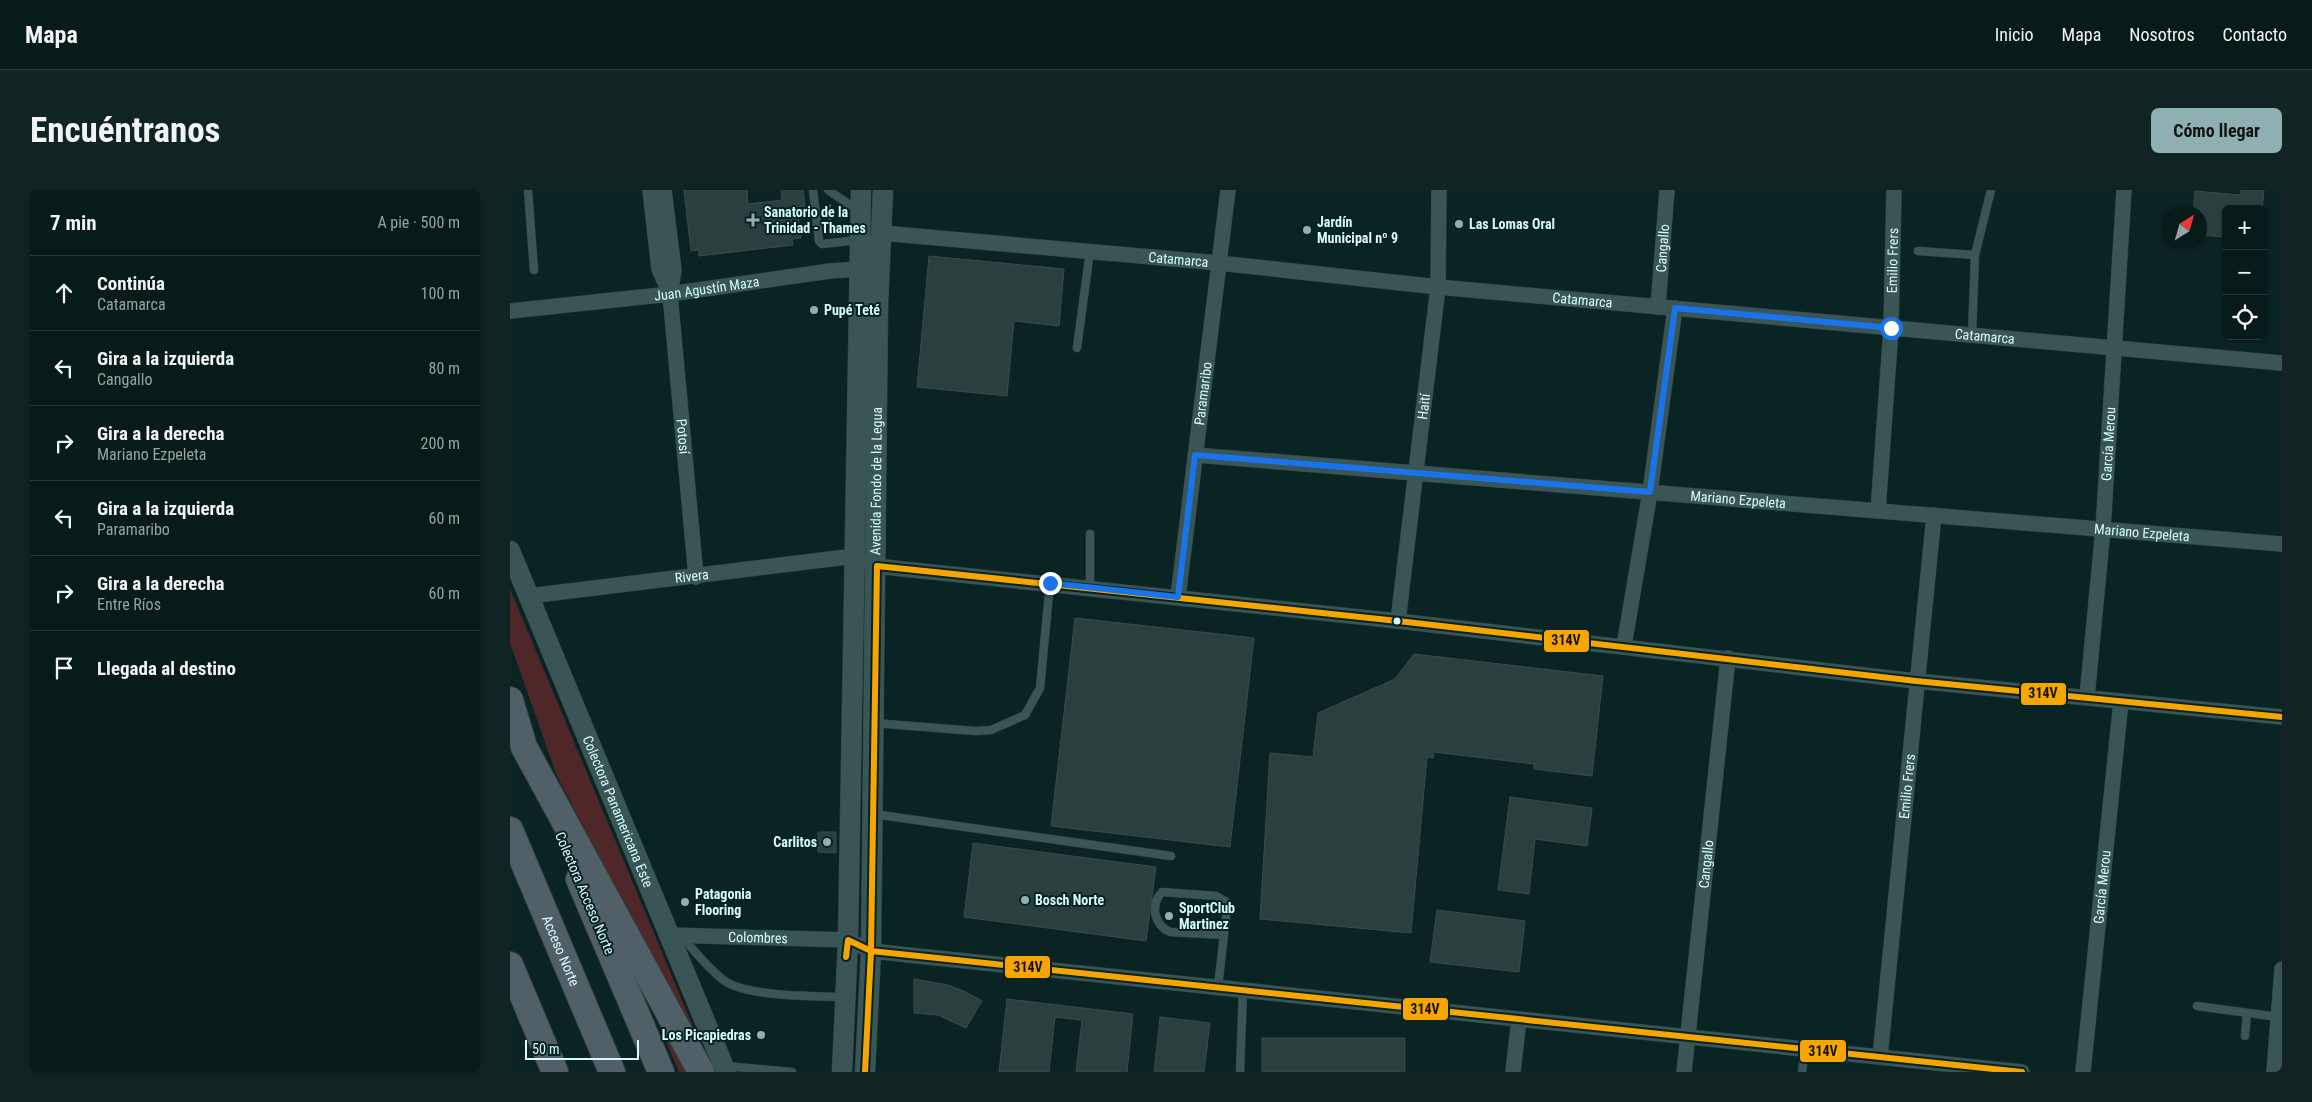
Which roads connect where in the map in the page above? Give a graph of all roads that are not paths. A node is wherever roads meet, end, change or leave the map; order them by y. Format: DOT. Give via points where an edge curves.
graph roads {
  1 [pos="528,190"];
  2 [pos="650,190"];
  3 [pos="664,190"];
  4 [pos="813,190"];
  5 [pos="828,190"];
  6 [pos="861,190"];
  7 [pos="883,190"];
  8 [pos="1228,190"];
  9 [pos="1439,190"];
  10 [pos="1667,190"];
  11 [pos="1894,190"];
  12 [pos="1991,190"];
  13 [pos="2124,190"];
  14 [pos="860,212"];
  15 [pos="882,233"];
  16 [pos="859,240"];
  17 [pos="1090,251"];
  18 [pos="1918,251"];
  19 [pos="1975,255"];
  20 [pos="1219,263"];
  21 [pos="859,269"];
  22 [pos="534,270"];
  23 [pos="1438,287"];
  24 [pos="670,294"];
  25 [pos="1658,307"];
  26 [pos="1675,308"];
  27 [pos="510,311"];
  28 [pos="1891,328"];
  29 [pos="1972,335"];
  30 [pos="1077,348"];
  31 [pos="2114,348"];
  32 [pos="2282,363"];
  33 [pos="1195,455"];
  34 [pos="1415,473"];
  35 [pos="1650,492"];
  36 [pos="1878,511"];
  37 [pos="1934,515"];
  38 [pos="2103,529"];
  39 [pos="1090,534"];
  40 [pos="2282,544"];
  41 [pos="510,551"];
  42 [pos="855,556"];
  43 [pos="877,566"];
  44 [pos="696,577"];
  45 [pos="1050,583"];
  46 [pos="1090,588"];
  47 [pos="529,596"];
  48 [pos="1178,597"];
  49 [pos="1398,621"];
  50 [pos="1624,646"];
  51 [pos="1728,658"];
  52 [pos="1916,681"];
  53 [pos="2086,697"];
  54 [pos="510,700"];
  55 [pos="2121,701"];
  56 [pos="510,715"];
  57 [pos="2282,717"];
  58 [pos="874,724"];
  59 [pos="524,747"];
  60 [pos="873,814"];
  61 [pos="510,830"];
  62 [pos="1171,856"];
  63 [pos="674,935"];
  64 [pos="1224,935"];
  65 [pos="848,940"];
  66 [pos="871,951"];
  67 [pos="510,965"];
  68 [pos="2282,969"];
  69 [pos="1218,987"];
  70 [pos="1243,990"];
  71 [pos="844,997"];
  72 [pos="2197,1006"];
  73 [pos="2247,1013"];
  74 [pos="2278,1017"];
  75 [pos="1519,1019"];
  76 [pos="1688,1036"];
  77 [pos="2245,1036"];
  78 [pos="1806,1049"];
  79 [pos="1880,1057"];
  80 [pos="716,1070"];
  81 [pos="555,1072"];
  82 [pos="612,1072"];
  83 [pos="661,1072"];
  84 [pos="792,1072"];
  85 [pos="842,1072"];
  86 [pos="865,1072"];
  87 [pos="1240,1072"];
  88 [pos="1513,1072"];
  89 [pos="1684,1072"];
  90 [pos="1802,1072"];
  91 [pos="2022,1072"];
  92 [pos="2083,1072"];
  93 [pos="2274,1072"];
  1 -- 22 [label="lane"];
  2 -- 24 [label="street, Potosí" via="659,269"];
  3 -- 24 [label="street, Potosí" via="674,270"];
  4 -- 16 [label="lane" via="819,241 830,244"];
  5 -- 14 [label="lane"];
  6 -- 14 [label="main road, Avenida Fondo de la Legua"];
  7 -- 15 [label="main road, Avenida Fondo de la Legua"];
  8 -- 20 [label="street, Paramaribo"];
  9 -- 23 [label="street, Haití"];
  10 -- 25 [label="street, Cangallo"];
  11 -- 28 [label="street, Emilio Frers"];
  12 -- 19 [label="lane"];
  13 -- 31 [label="street, García Merou"];
  14 -- 15 [label="lane"];
  14 -- 16 [label="main road, Avenida Fondo de la Legua"];
  15 -- 16 [label="lane"];
  15 -- 17 [label="street, Catamarca"];
  15 -- 21 [label="street"];
  15 -- 43 [label="main road, Avenida Fondo de la Legua" via="878,305"];
  16 -- 21 [label="main road, Avenida Fondo de la Legua"];
  17 -- 20 [label="street, Catamarca"];
  17 -- 30 [label="lane"];
  18 -- 19 [label="lane"];
  19 -- 29 [label="lane"];
  20 -- 23 [label="street, Catamarca"];
  20 -- 33 [label="street, Paramaribo"];
  21 -- 24 [label="street, Juan Agustín Maza"];
  21 -- 42 [label="main road, Avenida Fondo de la Legua"];
  23 -- 25 [label="street, Catamarca"];
  23 -- 34 [label="street, Haití"];
  24 -- 27 [label="street, Juan Agustín Maza"];
  24 -- 44 [label="street, Potosí"];
  25 -- 26 [label="street, Catamarca"];
  26 -- 28 [label="street, Catamarca"];
  26 -- 35 [label="street"];
  28 -- 29 [label="street, Catamarca"];
  28 -- 36 [label="street, Emilio Frers"];
  29 -- 31 [label="street, Catamarca"];
  31 -- 32 [label="street, Catamarca"];
  31 -- 38 [label="street, García Merou"];
  33 -- 34 [label="street, Mariano Ezpeleta"];
  33 -- 48 [label="street, Paramaribo"];
  34 -- 35 [label="street, Mariano Ezpeleta"];
  34 -- 49 [label="street, Haití"];
  35 -- 36 [label="street, Mariano Ezpeleta"];
  35 -- 50 [label="street"];
  36 -- 37 [label="street, Mariano Ezpeleta"];
  37 -- 38 [label="street, Mariano Ezpeleta"];
  37 -- 52 [label="street, Emilio Frers"];
  38 -- 40 [label="street, Mariano Ezpeleta"];
  38 -- 53 [label="street, García Merou"];
  39 -- 46 [label="lane"];
  41 -- 47 [label="main road, Colectora Panamericana Este"];
  42 -- 43 [label="street"];
  42 -- 44 [label="street, Rivera"];
  42 -- 65 [label="main road, Avenida Fondo de la Legua"];
  43 -- 45 [label="street"];
  43 -- 58 [label="main road, Avenida Fondo de la Legua"];
  44 -- 47 [label="street, Rivera"];
  45 -- 46 [label="street"];
  45 -- 58 [label="lane" via="1040,688 1025,715 991,730 975,731"];
  46 -- 48 [label="street"];
  47 -- 63 [label="main road, Colectora Panamericana Este"];
  48 -- 49 [label="street"];
  49 -- 50 [label="street"];
  50 -- 51 [label="street"];
  51 -- 52 [label="street"];
  51 -- 76 [label="street, Cangallo"];
  52 -- 53 [label="street"];
  52 -- 79 [label="street, Emilio Frers"];
  53 -- 55 [label="street"];
  54 -- 59 [label="highway"];
  55 -- 57 [label="street"];
  55 -- 92 [label="street, García Merou"];
  56 -- 59 [label="highway, Colectora Acceso Norte"];
  58 -- 60 [label="main road, Avenida Fondo de la Legua"];
  59 -- 80 [label="highway"];
  59 -- 83 [label="highway, Colectora Acceso Norte"];
  60 -- 62 [label="lane"];
  60 -- 66 [label="main road, Avenida Fondo de la Legua"];
  61 -- 82 [label="highway, Acceso Norte"];
  63 -- 65 [label="street, Colombres"];
  63 -- 71 [label="lane" via="724,981 737,988"];
  63 -- 80 [label="main road, Colectora Panamericana Este"];
  64 -- 64 [label="lane" via="1162,929 1156,920 1157,898 1162,892 1216,896 1224,901 1227,908"];
  64 -- 69 [label="lane"];
  65 -- 66 [label="street"];
  65 -- 71 [label="main road, Avenida Fondo de la Legua"];
  66 -- 69 [label="street"];
  66 -- 86 [label="main road, Avenida Fondo de la Legua"];
  67 -- 81 [label="highway"];
  68 -- 74 [label="street"];
  69 -- 70 [label="street"];
  70 -- 75 [label="street"];
  70 -- 87 [label="lane"];
  71 -- 85 [label="main road, Avenida Fondo de la Legua"];
  72 -- 73 [label="lane"];
  73 -- 74 [label="lane"];
  73 -- 77 [label="lane"];
  74 -- 93 [label="street"];
  75 -- 76 [label="street"];
  75 -- 88 [label="street"];
  76 -- 78 [label="street"];
  76 -- 89 [label="street, Cangallo"];
  78 -- 79 [label="street"];
  78 -- 90 [label="lane"];
  79 -- 91 [label="street"];
  80 -- 84 [label="lane"];
}
